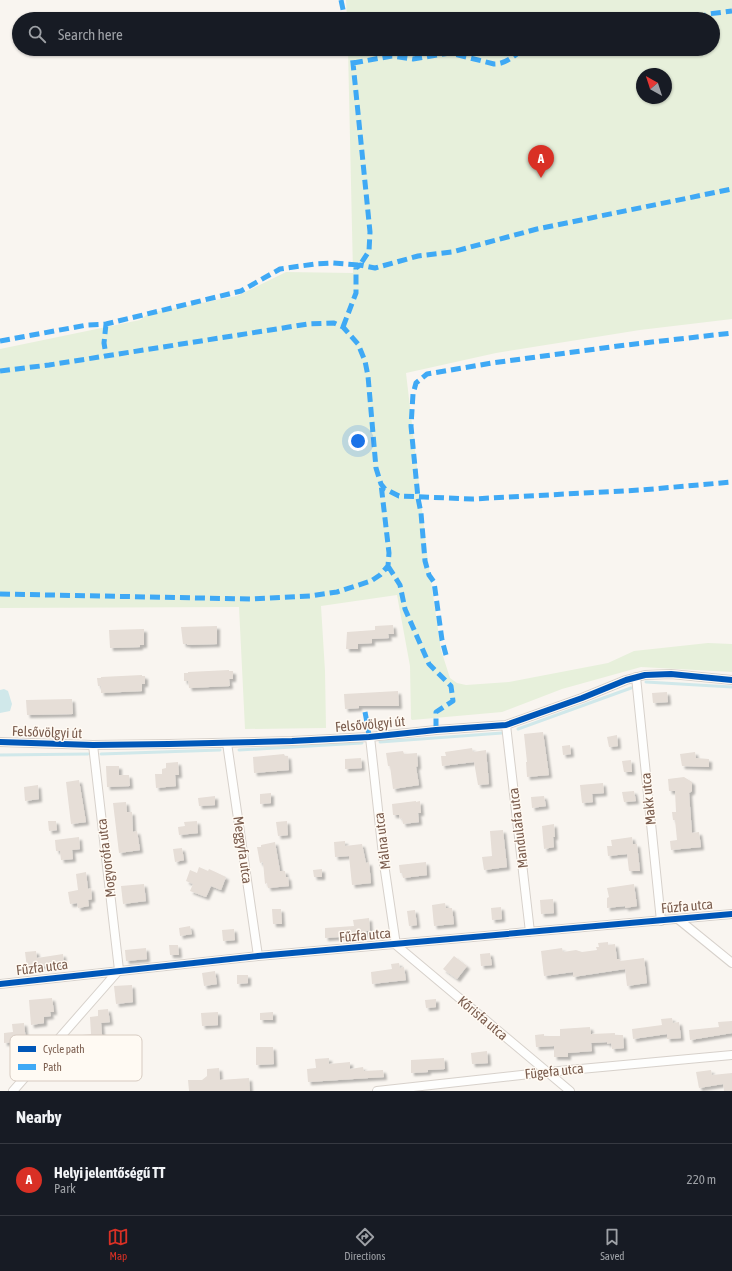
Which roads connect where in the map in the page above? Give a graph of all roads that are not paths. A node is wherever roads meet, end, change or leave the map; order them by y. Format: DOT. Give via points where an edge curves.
graph roads {
  1 [pos="636,676"];
  2 [pos="732,680"];
  3 [pos="506,725"];
  4 [pos="370,737"];
  5 [pos="0,742"];
  6 [pos="227,743"];
  7 [pos="93,745"];
  8 [pos="732,914"];
  9 [pos="678,919"];
  10 [pos="661,921"];
  11 [pos="530,932"];
  12 [pos="396,945"];
  13 [pos="258,956"];
  14 [pos="732,962"];
  15 [pos="119,970"];
  16 [pos="0,984"];
  17 [pos="62,1035"];
  18 [pos="732,1055"];
  19 [pos="548,1072"];
  20 [pos="22,1081"];
  21 [pos="13,1091"];
  22 [pos="377,1091"];
  23 [pos="570,1091"];
  1 -- 2 [label="street, Felsővölgyi út" via="664,674"];
  1 -- 3 [label="street, Felsővölgyi út"];
  1 -- 10 [label="street, Makk utca"];
  3 -- 4 [label="street, Felsővölgyi út"];
  3 -- 11 [label="street, Mandulafa utca"];
  4 -- 6 [label="street, Felsővölgyi út"];
  4 -- 12 [label="street, Málna utca"];
  5 -- 7 [label="street, Felsővölgyi út"];
  6 -- 7 [label="street, Felsővölgyi út"];
  6 -- 13 [label="street, Meggyfa utca"];
  7 -- 15 [label="street, Mogyorófa utca"];
  8 -- 9 [label="street, Fűzfa utca"];
  9 -- 10 [label="street, Fűzfa utca"];
  9 -- 14 [label="street"];
  10 -- 11 [label="street, Fűzfa utca"];
  11 -- 12 [label="street, Fűzfa utca"];
  12 -- 13 [label="street, Fűzfa utca"];
  12 -- 19 [label="street, Kőrisfa utca"];
  13 -- 15 [label="street, Fűzfa utca"];
  15 -- 16 [label="street, Fűzfa utca"];
  15 -- 17 [label="street"];
  18 -- 19 [label="street, Fügefa utca"];
  19 -- 22 [label="street, Fügefa utca"];
  19 -- 23 [label="street, Kőrisfa utca"];
  20 -- 21 [label="street"];
}
